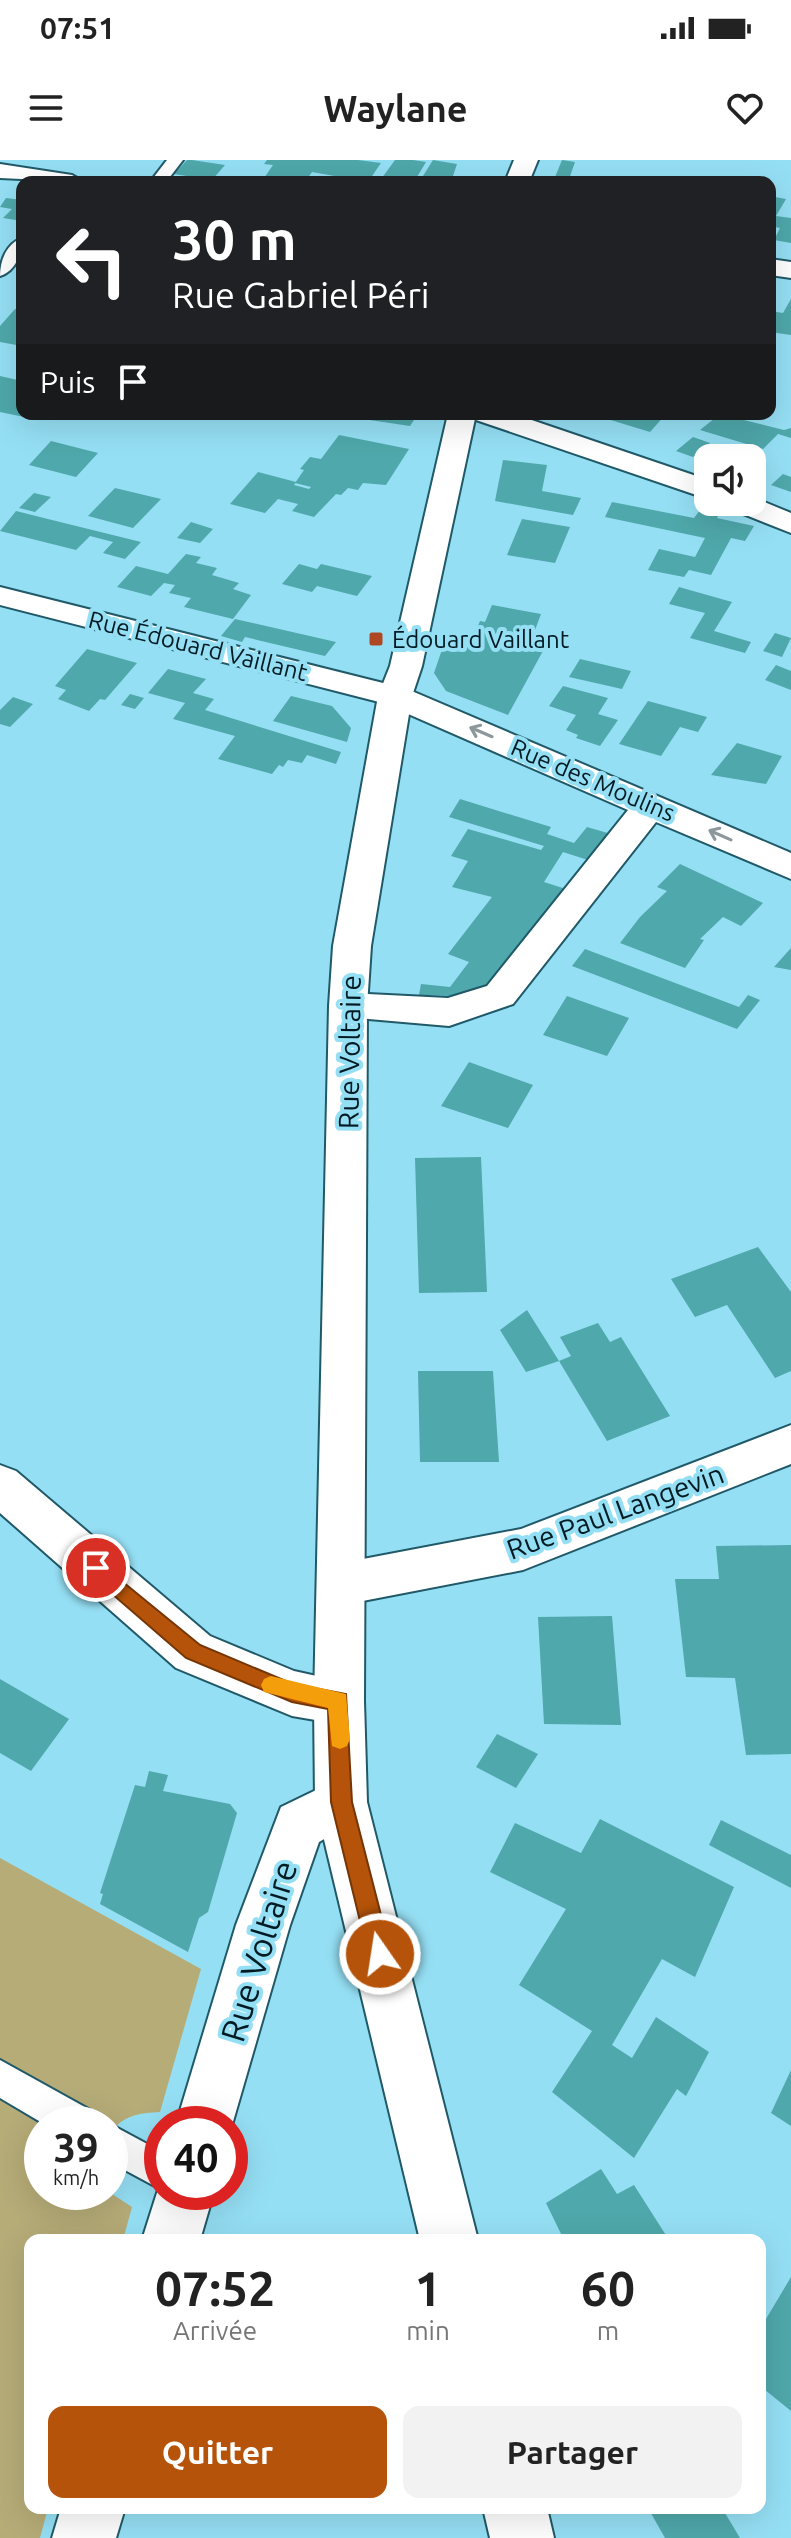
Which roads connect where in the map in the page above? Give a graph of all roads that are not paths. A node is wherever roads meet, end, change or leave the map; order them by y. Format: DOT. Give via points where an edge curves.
graph roads {
  1 [pos="175,160"];
  2 [pos="0,171"];
  3 [pos="32,176"];
  4 [pos="163,176"];
  5 [pos="16,251"];
  6 [pos="0,271"];
  7 [pos="461,420"];
  8 [pos="504,420"];
  9 [pos="694,485"];
  10 [pos="766,513"];
  11 [pos="791,524"];
  12 [pos="0,596"];
  13 [pos="395,696"];
  14 [pos="651,804"];
  15 [pos="791,867"];
  16 [pos="348,1006"];
  17 [pos="791,1444"];
  18 [pos="0,1485"];
  19 [pos="342,1584"];
  20 [pos="339,1701"];
  21 [pos="341,1802"];
  22 [pos="0,2078"];
  23 [pos="48,2106"];
  24 [pos="210,2106"];
  25 [pos="180,2210"];
  26 [pos="173,2234"];
  27 [pos="448,2234"];
  28 [pos="91,2514"];
  29 [pos="516,2514"];
  30 [pos="84,2538"];
  31 [pos="522,2538"];
  1 -- 4 [label="lane"];
  2 -- 3 [label="street"];
  5 -- 6 [label="lane"];
  7 -- 13 [label="street, Rue Voltaire"];
  8 -- 9 [label="street"];
  10 -- 11 [label="street"];
  12 -- 13 [label="street, Rue Édouard Vaillant"];
  14 -- 13 [label="street, Rue des Moulins, one-way"];
  13 -- 16 [label="street, Rue Voltaire" via="352,946"];
  15 -- 14 [label="street, Rue des Moulins, one-way"];
  14 -- 16 [label="street" via="500,995 449,1012"];
  16 -- 19 [label="street, Rue Voltaire"];
  17 -- 19 [label="street, Rue Paul Langevin" via="523,1549"];
  18 -- 20 [label="street" via="193,1652 292,1693"];
  19 -- 20 [label="street, Rue Voltaire"];
  20 -- 21 [label="street, Rue Voltaire"];
  21 -- 24 [label="street, Rue Voltaire" via="299,1825 263,1925"];
  21 -- 27 [label="street, Rue Voltaire"];
  22 -- 23 [label="lane"];
  25 -- 26 [label="street"];
  28 -- 30 [label="street"];
  29 -- 31 [label="street"];
}
